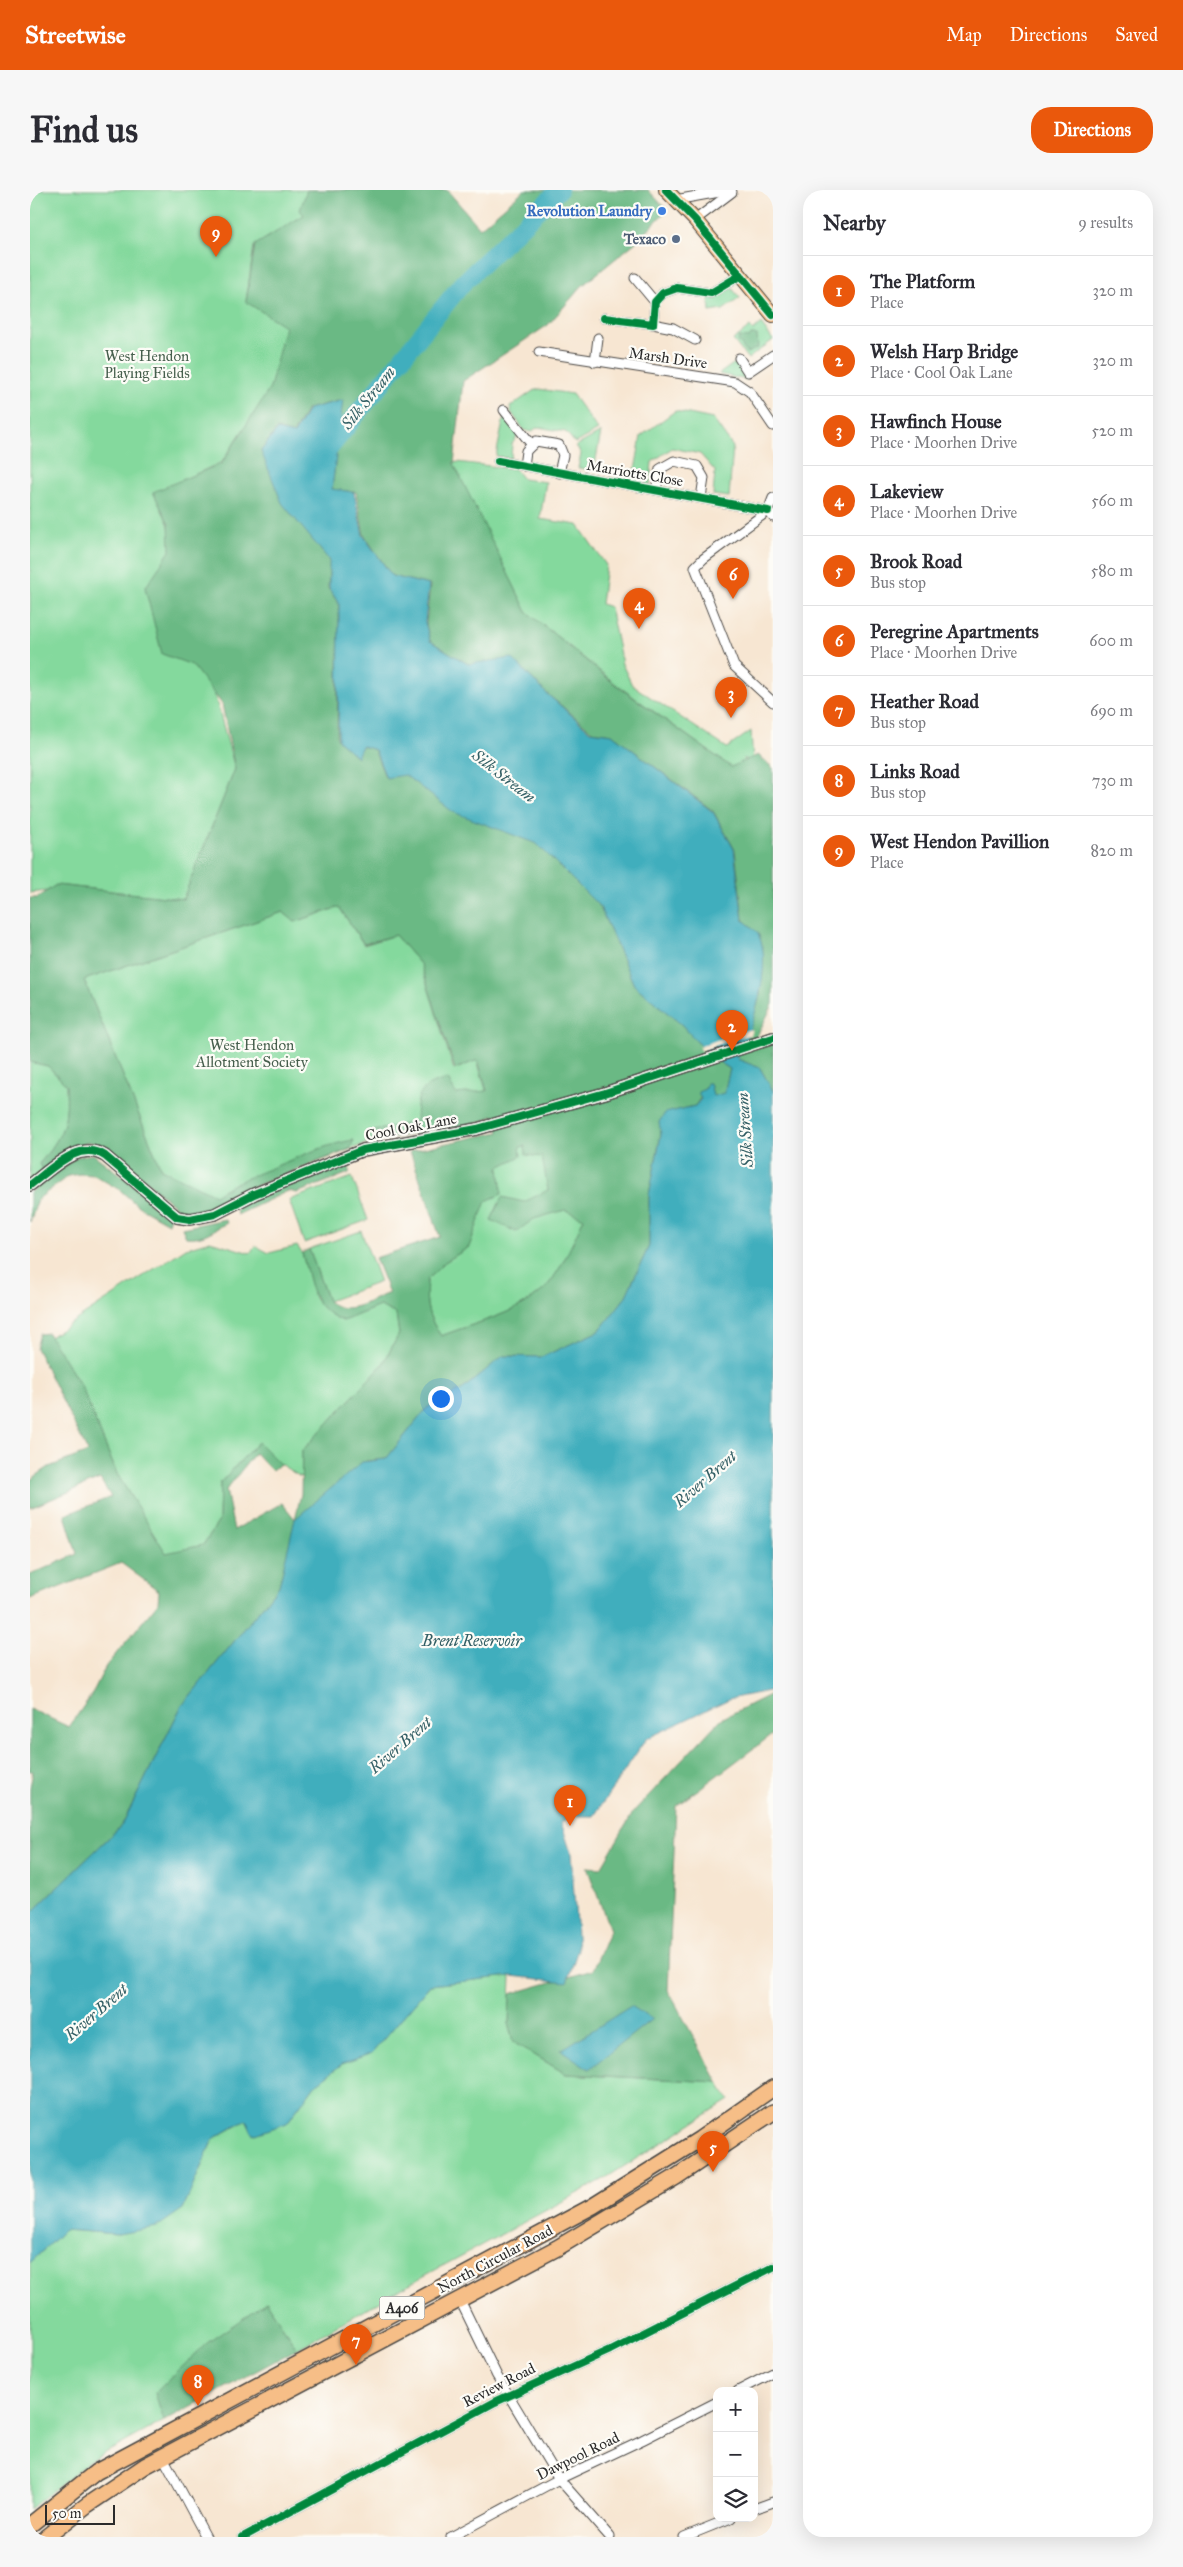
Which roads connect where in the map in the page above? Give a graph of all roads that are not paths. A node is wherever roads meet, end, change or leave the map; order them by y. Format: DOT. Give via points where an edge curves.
graph roads {
  1 [pos="732,190"];
  2 [pos="671,195"];
  3 [pos="695,220"];
  4 [pos="741,274"];
  5 [pos="635,278"];
  6 [pos="655,302"];
  7 [pos="773,315"];
  8 [pos="604,318"];
  9 [pos="653,324"];
  10 [pos="598,338"];
  11 [pos="695,340"];
  12 [pos="539,352"];
  13 [pos="773,355"];
  14 [pos="739,358"];
  15 [pos="595,362"];
  16 [pos="504,410"];
  17 [pos="773,426"];
  18 [pos="532,445"];
  19 [pos="498,461"];
  20 [pos="524,466"];
  21 [pos="559,472"];
  22 [pos="656,490"];
  23 [pos="701,498"];
  24 [pos="773,498"];
  25 [pos="770,514"];
  26 [pos="773,702"];
  27 [pos="773,1038"];
  28 [pos="30,1185"];
  29 [pos="773,2088"];
  30 [pos="773,2112"];
  31 [pos="773,2267"];
  32 [pos="460,2300"];
  33 [pos="773,2373"];
  34 [pos="746,2387"];
  35 [pos="510,2394"];
  36 [pos="713,2404"];
  37 [pos="163,2457"];
  38 [pos="559,2479"];
  39 [pos="773,2502"];
  40 [pos="758,2508"];
  41 [pos="721,2522"];
  42 [pos="30,2525"];
  43 [pos="49,2536"];
  44 [pos="206,2537"];
  45 [pos="243,2537"];
  46 [pos="451,2537"];
  47 [pos="610,2537"];
  48 [pos="684,2537"];
  1 -- 2 [label="street"];
  1 -- 3 [label="street"];
  2 -- 3 [label="main road"];
  3 -- 4 [label="main road"];
  4 -- 6 [label="street" via="710,293 677,288 663,293"];
  4 -- 7 [label="main road"];
  5 -- 6 [label="street"];
  6 -- 9 [label="street"];
  8 -- 9 [label="street"];
  9 -- 11 [label="street" via="673,328"];
  10 -- 15 [label="street"];
  12 -- 15 [label="street, Marsh Drive"];
  13 -- 14 [label="street" via="748,372"];
  15 -- 17 [label="street, Marsh Drive" via="735,382 750,392"];
  16 -- 18 [label="street"];
  18 -- 20 [label="street" via="526,451"];
  18 -- 21 [label="street" via="536,442 559,445 564,455"];
  19 -- 20 [label="street, Marriotts Close"];
  20 -- 21 [label="street, Marriotts Close"];
  21 -- 22 [label="street, Marriotts Close"];
  22 -- 23 [label="street, Marriotts Close"];
  22 -- 23 [label="street, Marriotts Close" via="660,469 674,461 697,466 704,478"];
  23 -- 25 [label="street, Marriotts Close"];
  24 -- 25 [label="street"];
  25 -- 26 [label="street" via="695,567 734,666"];
  27 -- 28 [label="street, Cool Oak Lane" via="477,1129 363,1150 254,1194 215,1214 190,1219 177,1217 105,1156 91,1149 76,1152"];
  29 -- 42 [label="highway, North Circular Road / A406" via="700,2139 593,2206 96,2472"];
  30 -- 32 [label="highway, North Circular Road / A406" via="621,2212"];
  31 -- 35 [label="street, Review Road" via="610,2350"];
  32 -- 35 [label="street" via="497,2376"];
  32 -- 37 [label="highway, North Circular Road / A406"];
  33 -- 34 [label="street"];
  35 -- 38 [label="street"];
  35 -- 45 [label="street, Review Road"];
  36 -- 38 [label="street, Dawpool Road"];
  37 -- 43 [label="highway, North Circular Road / A406" via="116,2484"];
  37 -- 44 [label="street"];
  38 -- 46 [label="street, Dawpool Road"];
  38 -- 47 [label="street"];
  39 -- 40 [label="street"];
  41 -- 48 [label="street"];
}
